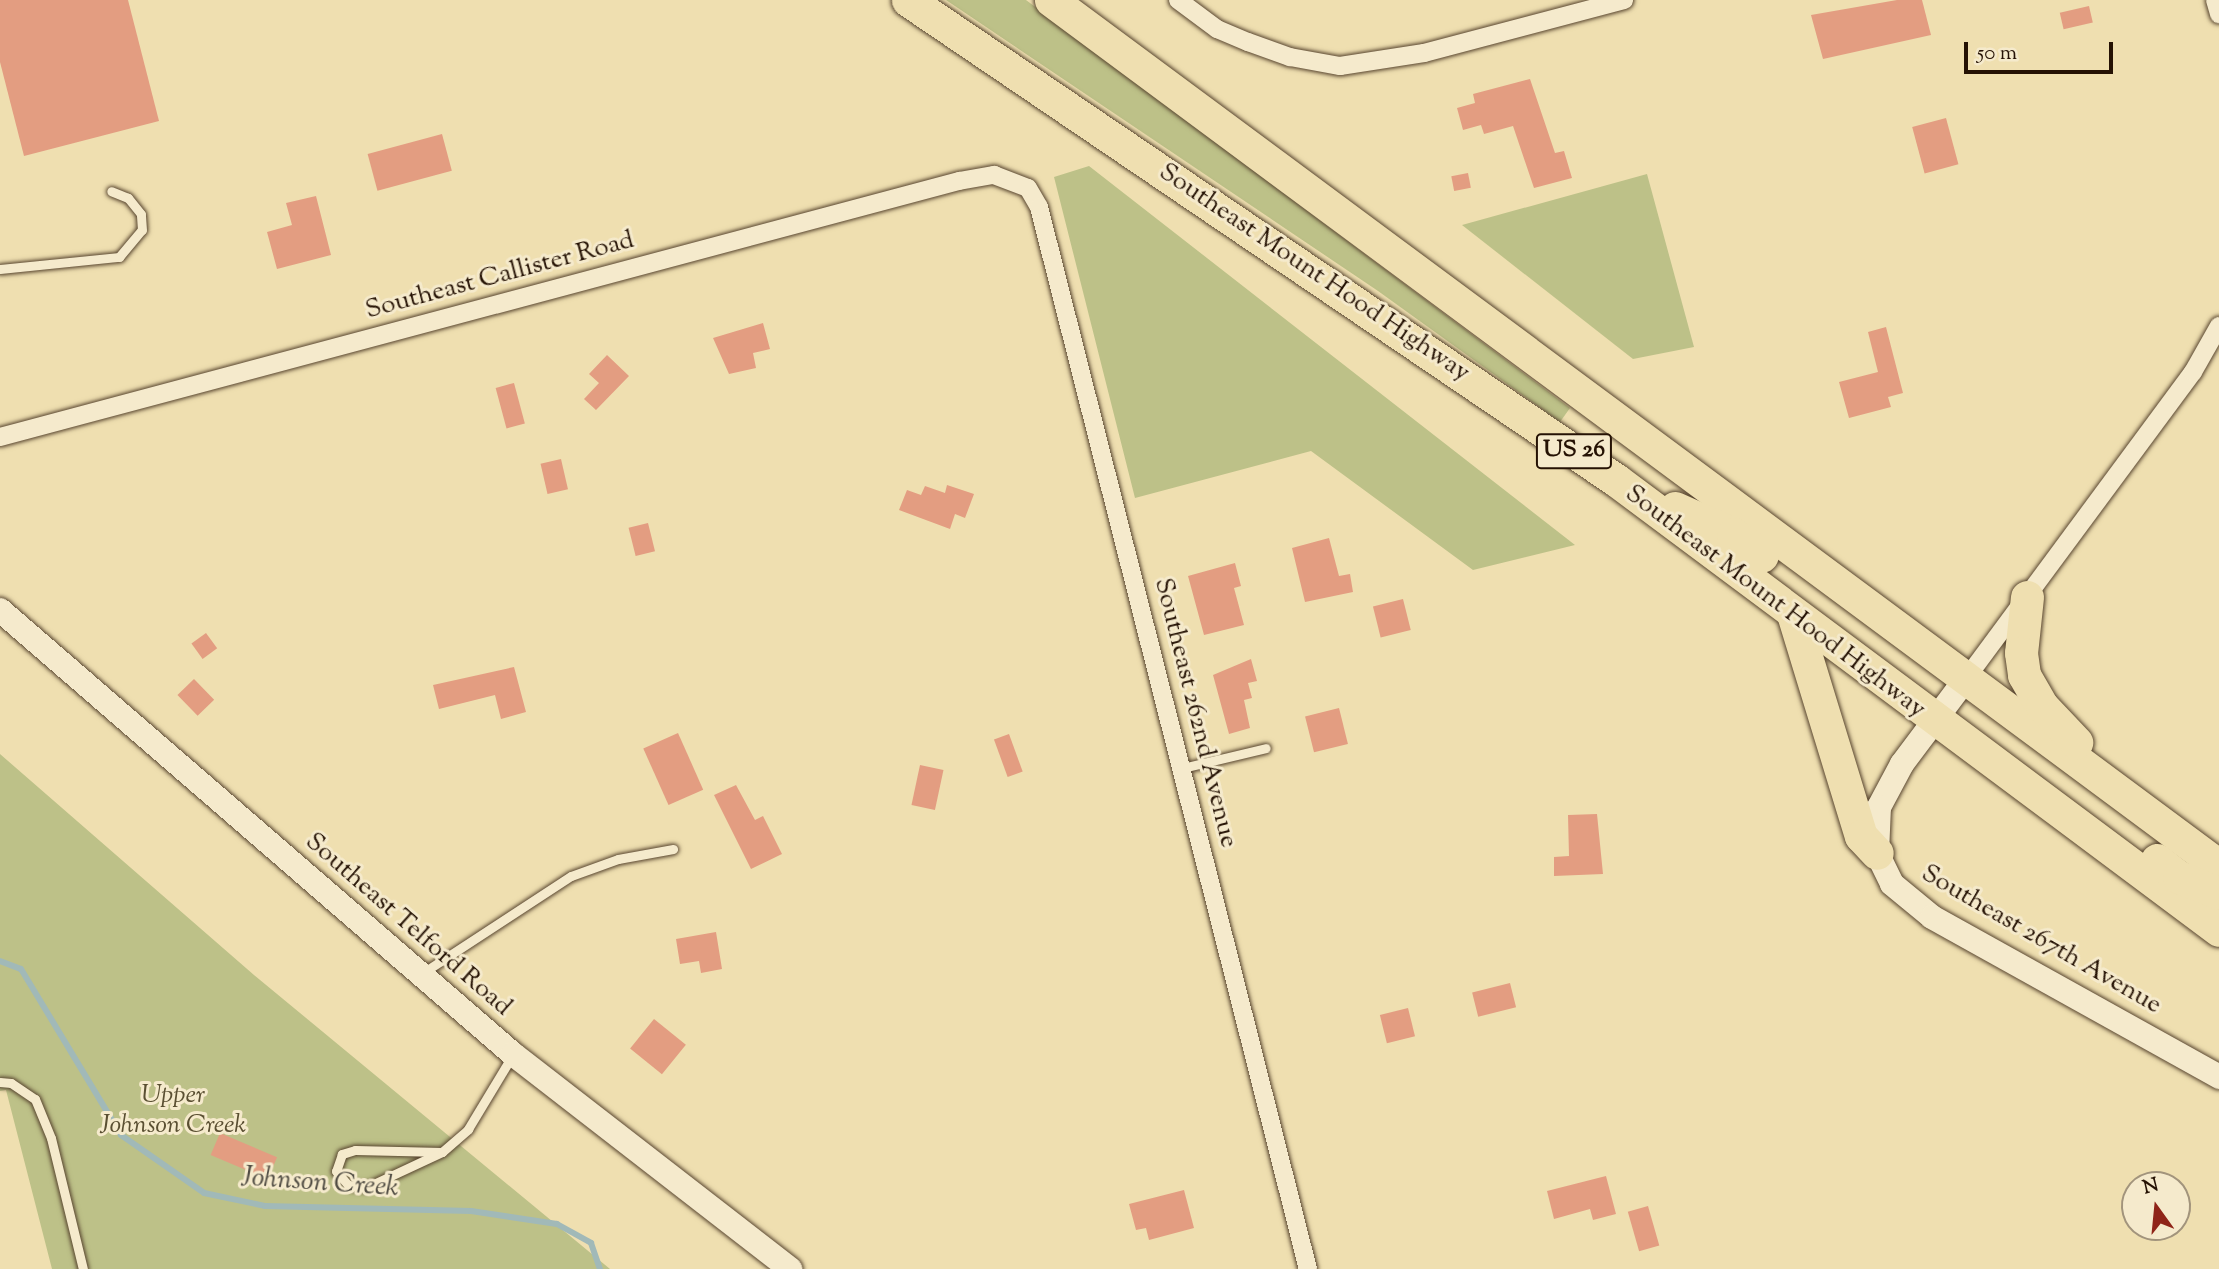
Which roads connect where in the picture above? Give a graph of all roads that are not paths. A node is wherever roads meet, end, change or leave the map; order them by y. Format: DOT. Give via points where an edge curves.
graph roads {
  1 [pos="908,0"];
  2 [pos="1051,0"];
  3 [pos="1178,0"];
  4 [pos="1624,0"];
  5 [pos="2215,0"];
  6 [pos="2219,14"];
  7 [pos="1014,179"];
  8 [pos="111,191"];
  9 [pos="0,269"];
  10 [pos="2219,326"];
  11 [pos="0,437"];
  12 [pos="1616,480"];
  13 [pos="2027,597"];
  14 [pos="0,610"];
  15 [pos="1793,614"];
  16 [pos="1965,680"];
  17 [pos="1933,722"];
  18 [pos="1266,748"];
  19 [pos="1182,768"];
  20 [pos="2136,804"];
  21 [pos="673,849"];
  22 [pos="1877,853"];
  23 [pos="2219,866"];
  24 [pos="2219,893"];
  25 [pos="2219,930"];
  26 [pos="420,975"];
  27 [pos="513,1054"];
  28 [pos="2219,1077"];
  29 [pos="0,1082"];
  30 [pos="442,1152"];
  31 [pos="83,1269"];
  32 [pos="790,1269"];
  33 [pos="1308,1269"];
  1 -- 12 [label="highway, Southeast Mount Hood Highway / US 26"];
  2 -- 16 [label="highway, Southeast Mount Hood Highway / US 26"];
  3 -- 4 [label="street" via="1217,29 1248,42 1290,57 1340,66 1424,53"];
  5 -- 6 [label="street"];
  7 -- 11 [label="street, Southeast Callister Road" via="994,175 959,181"];
  7 -- 19 [label="street, Southeast 262nd Avenue" via="1028,188 1039,207"];
  8 -- 9 [label="lane" via="128,198 141,214 142,230 119,257"];
  10 -- 13 [label="street" via="2193,372"];
  12 -- 15 [label="highway, Southeast Mount Hood Highway / US 26"];
  12 -- 16 [label="highway" via="1733,534 1921,675"];
  13 -- 16 [label="street"];
  13 -- 20 [label="highway" via="2021,653 2030,689"];
  14 -- 26 [label="street, Southeast Telford Road"];
  15 -- 17 [label="highway, Southeast Mount Hood Highway / US 26"];
  15 -- 22 [label="highway" via="1861,836"];
  16 -- 17 [label="street"];
  16 -- 20 [label="highway, Southeast Mount Hood Highway / US 26"];
  17 -- 22 [label="street" via="1887,788 1876,827"];
  17 -- 24 [label="highway" via="1977,725 2179,877"];
  17 -- 25 [label="highway, Southeast Mount Hood Highway / US 26"];
  18 -- 19 [label="lane"];
  19 -- 33 [label="street, Southeast 262nd Avenue"];
  20 -- 23 [label="highway, Southeast Mount Hood Highway / US 26"];
  21 -- 26 [label="lane" via="618,859 571,876"];
  22 -- 28 [label="street, Southeast 267th Avenue" via="1897,890 1932,917"];
  26 -- 27 [label="street, Southeast Telford Road"];
  27 -- 30 [label="lane" via="468,1129"];
  27 -- 32 [label="street, Southeast Telford Road"];
  29 -- 31 [label="lane" via="11,1083 35,1099"];
  30 -- 30 [label="lane" via="355,1150 342,1154 336,1171 348,1185 368,1187"];
}
